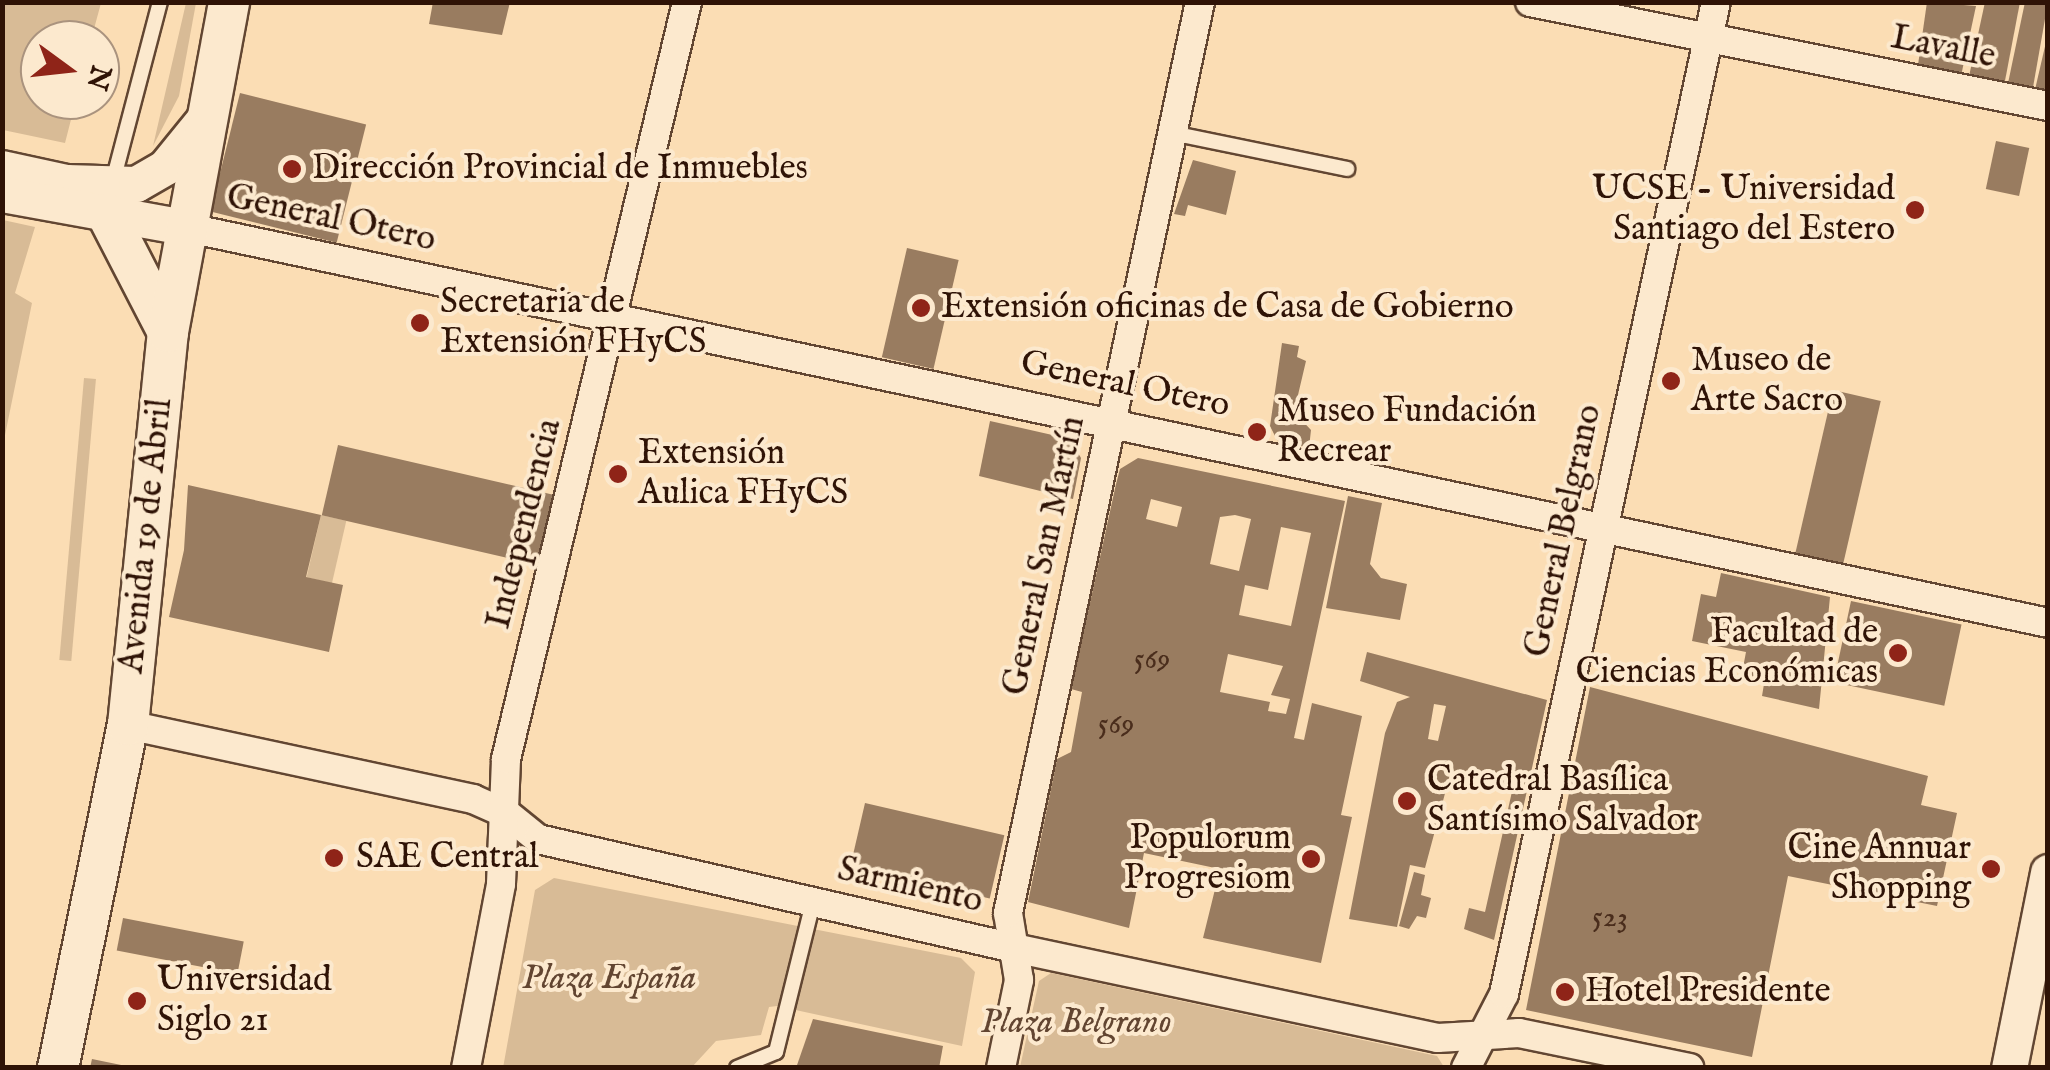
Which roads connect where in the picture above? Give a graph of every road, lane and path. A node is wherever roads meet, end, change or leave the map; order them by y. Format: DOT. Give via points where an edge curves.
graph roads {
  1 [pos="160,2"];
  2 [pos="229,2"];
  3 [pos="687,2"];
  4 [pos="1200,2"];
  5 [pos="1530,2"];
  6 [pos="1716,2"];
  7 [pos="1708,41"];
  8 [pos="2048,106"];
  9 [pos="205,118"];
  10 [pos="1172,133"];
  11 [pos="2,168"];
  12 [pos="1347,169"];
  13 [pos="2,194"];
  14 [pos="62,194"];
  15 [pos="110,200"];
  16 [pos="184,227"];
  17 [pos="614,315"];
  18 [pos="168,332"];
  19 [pos="1112,420"];
  20 [pos="1602,528"];
  21 [pos="2048,623"];
  22 [pos="128,724"];
  23 [pos="507,814"];
  24 [pos="2048,872"];
  25 [pos="812,902"];
  26 [pos="1014,948"];
  27 [pos="1482,1033"];
  28 [pos="57,1062"];
  29 [pos="763,1064"];
  30 [pos="466,1068"];
  31 [pos="737,1068"];
  32 [pos="1001,1068"];
  33 [pos="1466,1068"];
  34 [pos="1689,1068"];
  35 [pos="2010,1068"];
  1 -- 15 [label="lane"];
  2 -- 9 [label="main road, Avenida 19 de Abril"];
  3 -- 17 [label="street, Independencia"];
  4 -- 10 [label="street, General San Martín"];
  5 -- 7 [label="street, Lavalle"];
  6 -- 7 [label="street, General Belgrano"];
  7 -- 8 [label="street, Lavalle"];
  7 -- 20 [label="street, General Belgrano"];
  9 -- 15 [label="street" via="156,174"];
  9 -- 16 [label="main road, Avenida 19 de Abril"];
  10 -- 12 [label="lane"];
  10 -- 19 [label="street, General San Martín"];
  11 -- 14 [label="street"];
  13 -- 14 [label="street"];
  14 -- 15 [label="street"];
  15 -- 16 [label="street"];
  15 -- 18 [label="main road"];
  16 -- 17 [label="street, General Otero"];
  16 -- 18 [label="main road, Avenida 19 de Abril"];
  17 -- 19 [label="street, General Otero"];
  17 -- 23 [label="street, Independencia" via="506,758"];
  18 -- 22 [label="main road, Avenida 19 de Abril"];
  19 -- 20 [label="street, General Otero"];
  19 -- 26 [label="street, General San Martín" via="1008,912"];
  20 -- 21 [label="street, General Otero"];
  20 -- 27 [label="street, General Belgrano" via="1504,994"];
  22 -- 23 [label="street, Sarmiento" via="473,799"];
  22 -- 28 [label="main road, Avenida 19 de Abril"];
  23 -- 25 [label="street, Sarmiento" via="538,839"];
  23 -- 30 [label="street, Independencia" via="501,884"];
  24 -- 35 [label="street"];
  25 -- 26 [label="street, Sarmiento"];
  25 -- 29 [label="lane" via="776,1052"];
  26 -- 27 [label="street, Sarmiento" via="1438,1038"];
  26 -- 32 [label="street, General San Martín" via="1019,980"];
  27 -- 33 [label="street, General Belgrano"];
  27 -- 34 [label="street, Sarmiento" via="1519,1033"];
  29 -- 31 [label="lane"];
}
